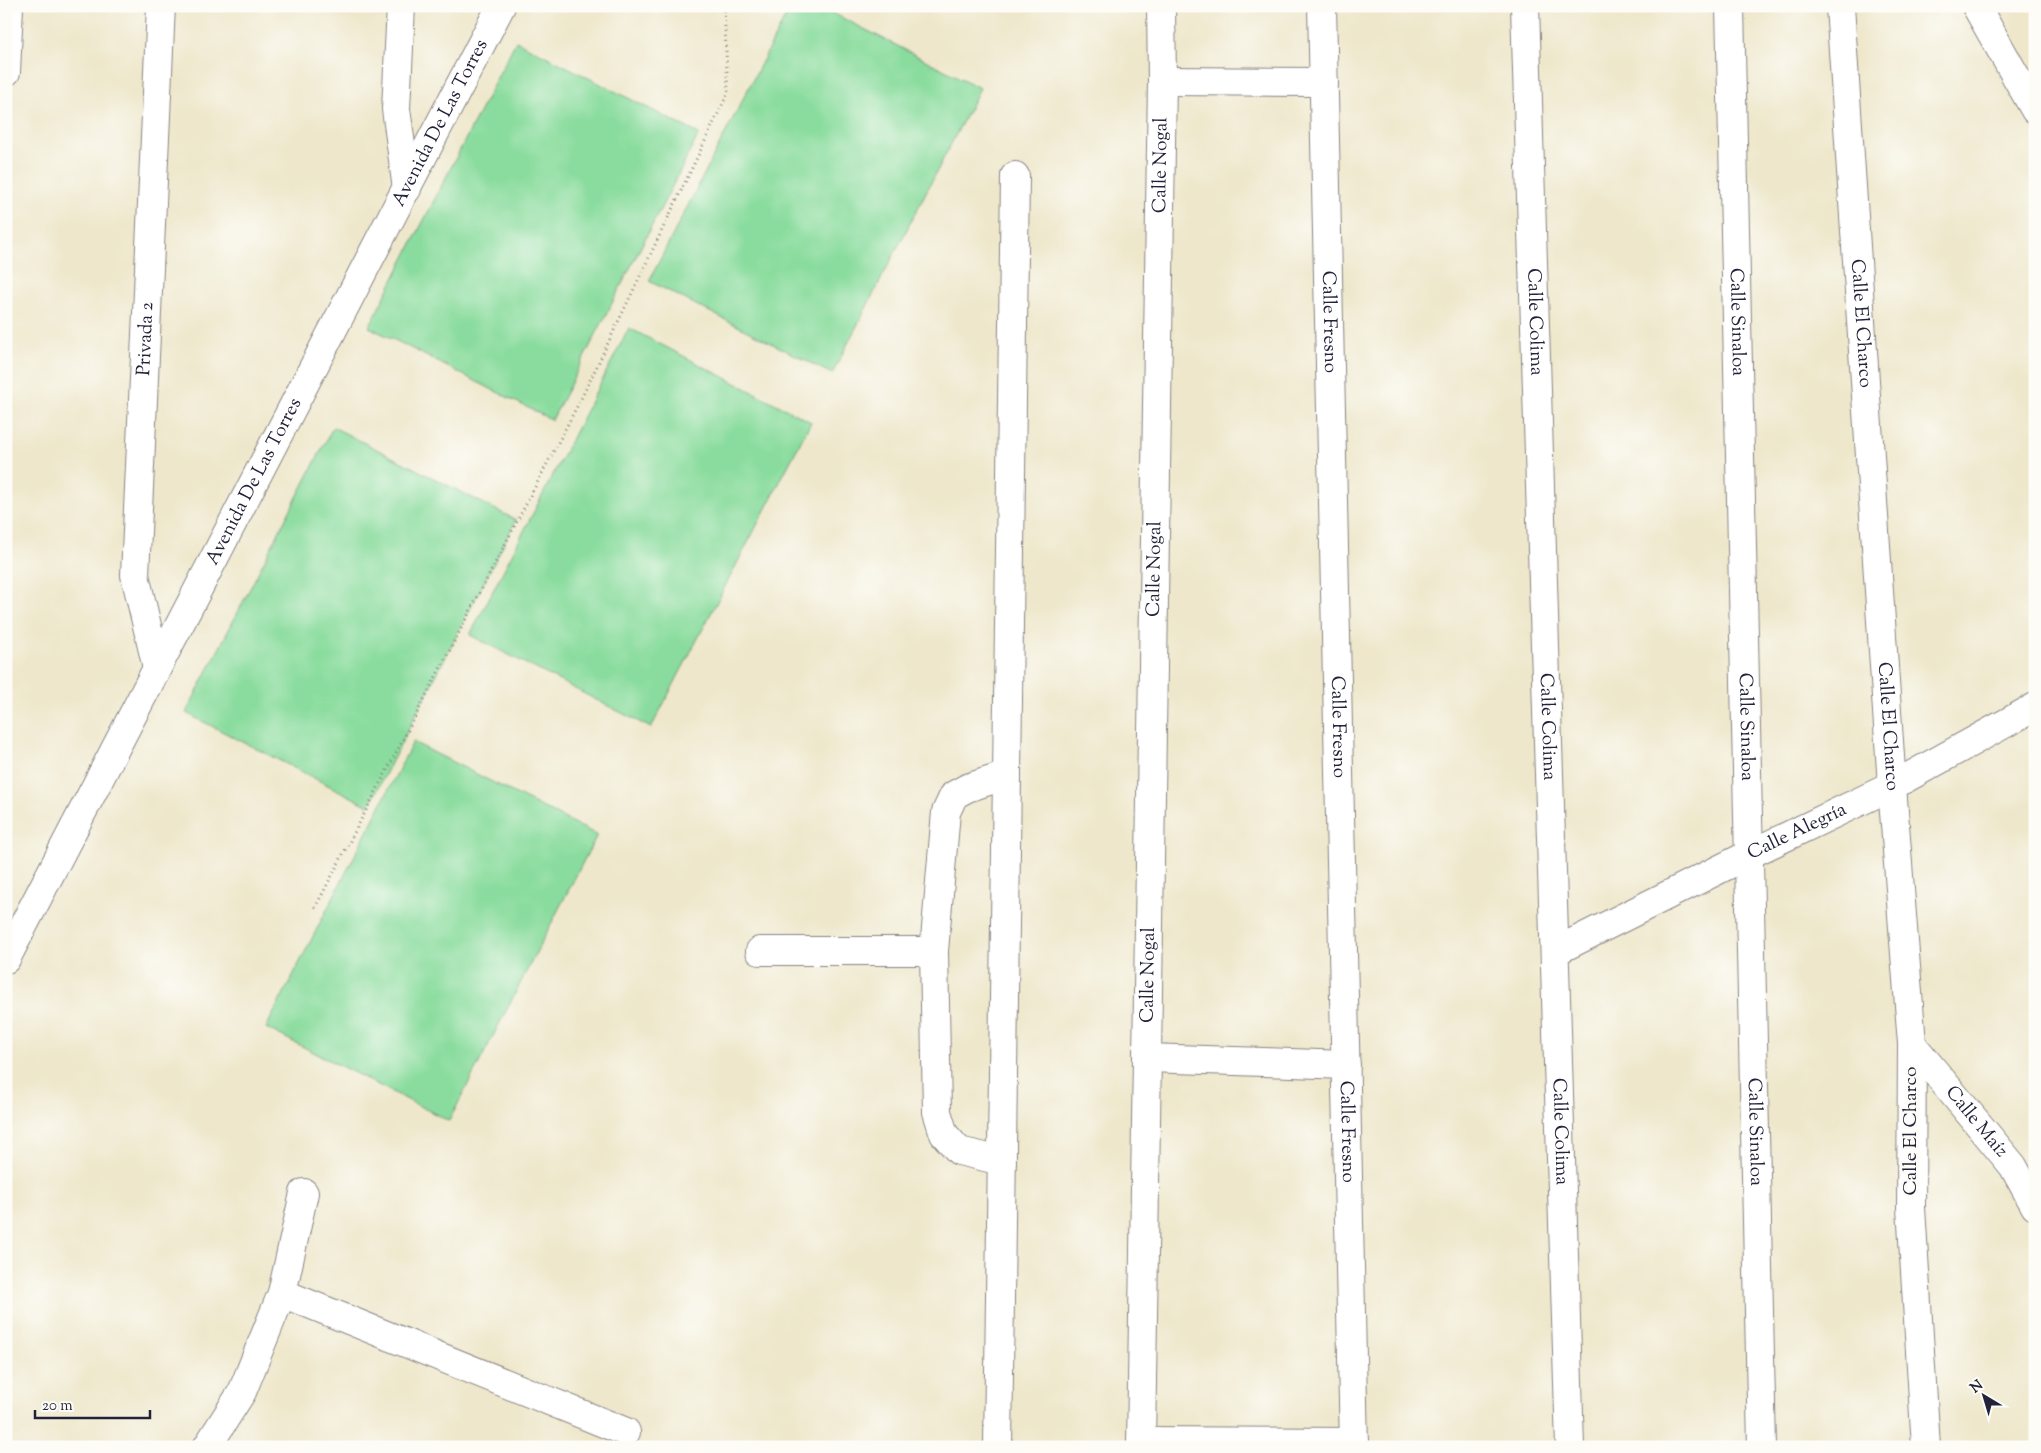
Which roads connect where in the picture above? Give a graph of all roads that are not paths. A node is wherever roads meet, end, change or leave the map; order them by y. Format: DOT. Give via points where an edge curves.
graph roads {
  1 [pos="9,6"];
  2 [pos="161,6"];
  3 [pos="401,6"];
  4 [pos="501,6"];
  5 [pos="1161,6"];
  6 [pos="1322,6"];
  7 [pos="1526,6"];
  8 [pos="1730,6"];
  9 [pos="1840,6"];
  10 [pos="1976,6"];
  11 [pos="6,72"];
  12 [pos="1162,81"];
  13 [pos="1324,82"];
  14 [pos="2035,110"];
  15 [pos="1015,176"];
  16 [pos="407,189"];
  17 [pos="157,668"];
  18 [pos="2035,707"];
  19 [pos="1007,775"];
  20 [pos="1892,786"];
  21 [pos="1748,854"];
  22 [pos="760,951"];
  23 [pos="934,951"];
  24 [pos="1556,951"];
  25 [pos="6,959"];
  26 [pos="1912,1044"];
  27 [pos="1147,1058"];
  28 [pos="1346,1065"];
  29 [pos="1002,1161"];
  30 [pos="304,1193"];
  31 [pos="2035,1206"];
  32 [pos="282,1293"];
  33 [pos="626,1432"];
  34 [pos="1141,1444"];
  35 [pos="1354,1444"];
  36 [pos="207,1447"];
  37 [pos="998,1447"];
  38 [pos="1570,1447"];
  39 [pos="1762,1447"];
  40 [pos="1926,1447"];
  1 -- 11 [label="street"];
  2 -- 17 [label="street, Privada 2" via="135,575"];
  3 -- 16 [label="street" via="396,109"];
  4 -- 16 [label="street, Avenida De Las Torres"];
  5 -- 12 [label="street, Calle Nogal"];
  6 -- 13 [label="street, Calle Fresno"];
  7 -- 24 [label="street, Calle Colima"];
  8 -- 21 [label="street, Calle Sinaloa"];
  9 -- 20 [label="street, Calle El Charco"];
  10 -- 14 [label="street"];
  12 -- 13 [label="street"];
  12 -- 27 [label="street, Calle Nogal"];
  13 -- 28 [label="street, Calle Fresno"];
  15 -- 19 [label="street"];
  16 -- 17 [label="street, Avenida De Las Torres"];
  17 -- 25 [label="street, Avenida De Las Torres"];
  18 -- 20 [label="street, Calle Alegría"];
  19 -- 23 [label="street" via="967,788 954,796 946,812"];
  19 -- 29 [label="street"];
  20 -- 21 [label="street, Calle Alegría"];
  20 -- 26 [label="street, Calle El Charco"];
  21 -- 24 [label="street, Calle Alegría"];
  21 -- 39 [label="street, Calle Sinaloa"];
  22 -- 23 [label="street"];
  23 -- 29 [label="street" via="937,1112 944,1134 959,1151"];
  24 -- 38 [label="street, Calle Colima"];
  26 -- 31 [label="street, Calle Maíz" via="2013,1166"];
  26 -- 40 [label="street, Calle El Charco" via="1911,1208"];
  27 -- 28 [label="street"];
  27 -- 34 [label="street, Calle Nogal"];
  28 -- 35 [label="street, Calle Fresno"];
  29 -- 37 [label="street"];
  30 -- 32 [label="street"];
  32 -- 33 [label="street"];
  32 -- 36 [label="street" via="242,1392"];
  34 -- 35 [label="street"];
}
